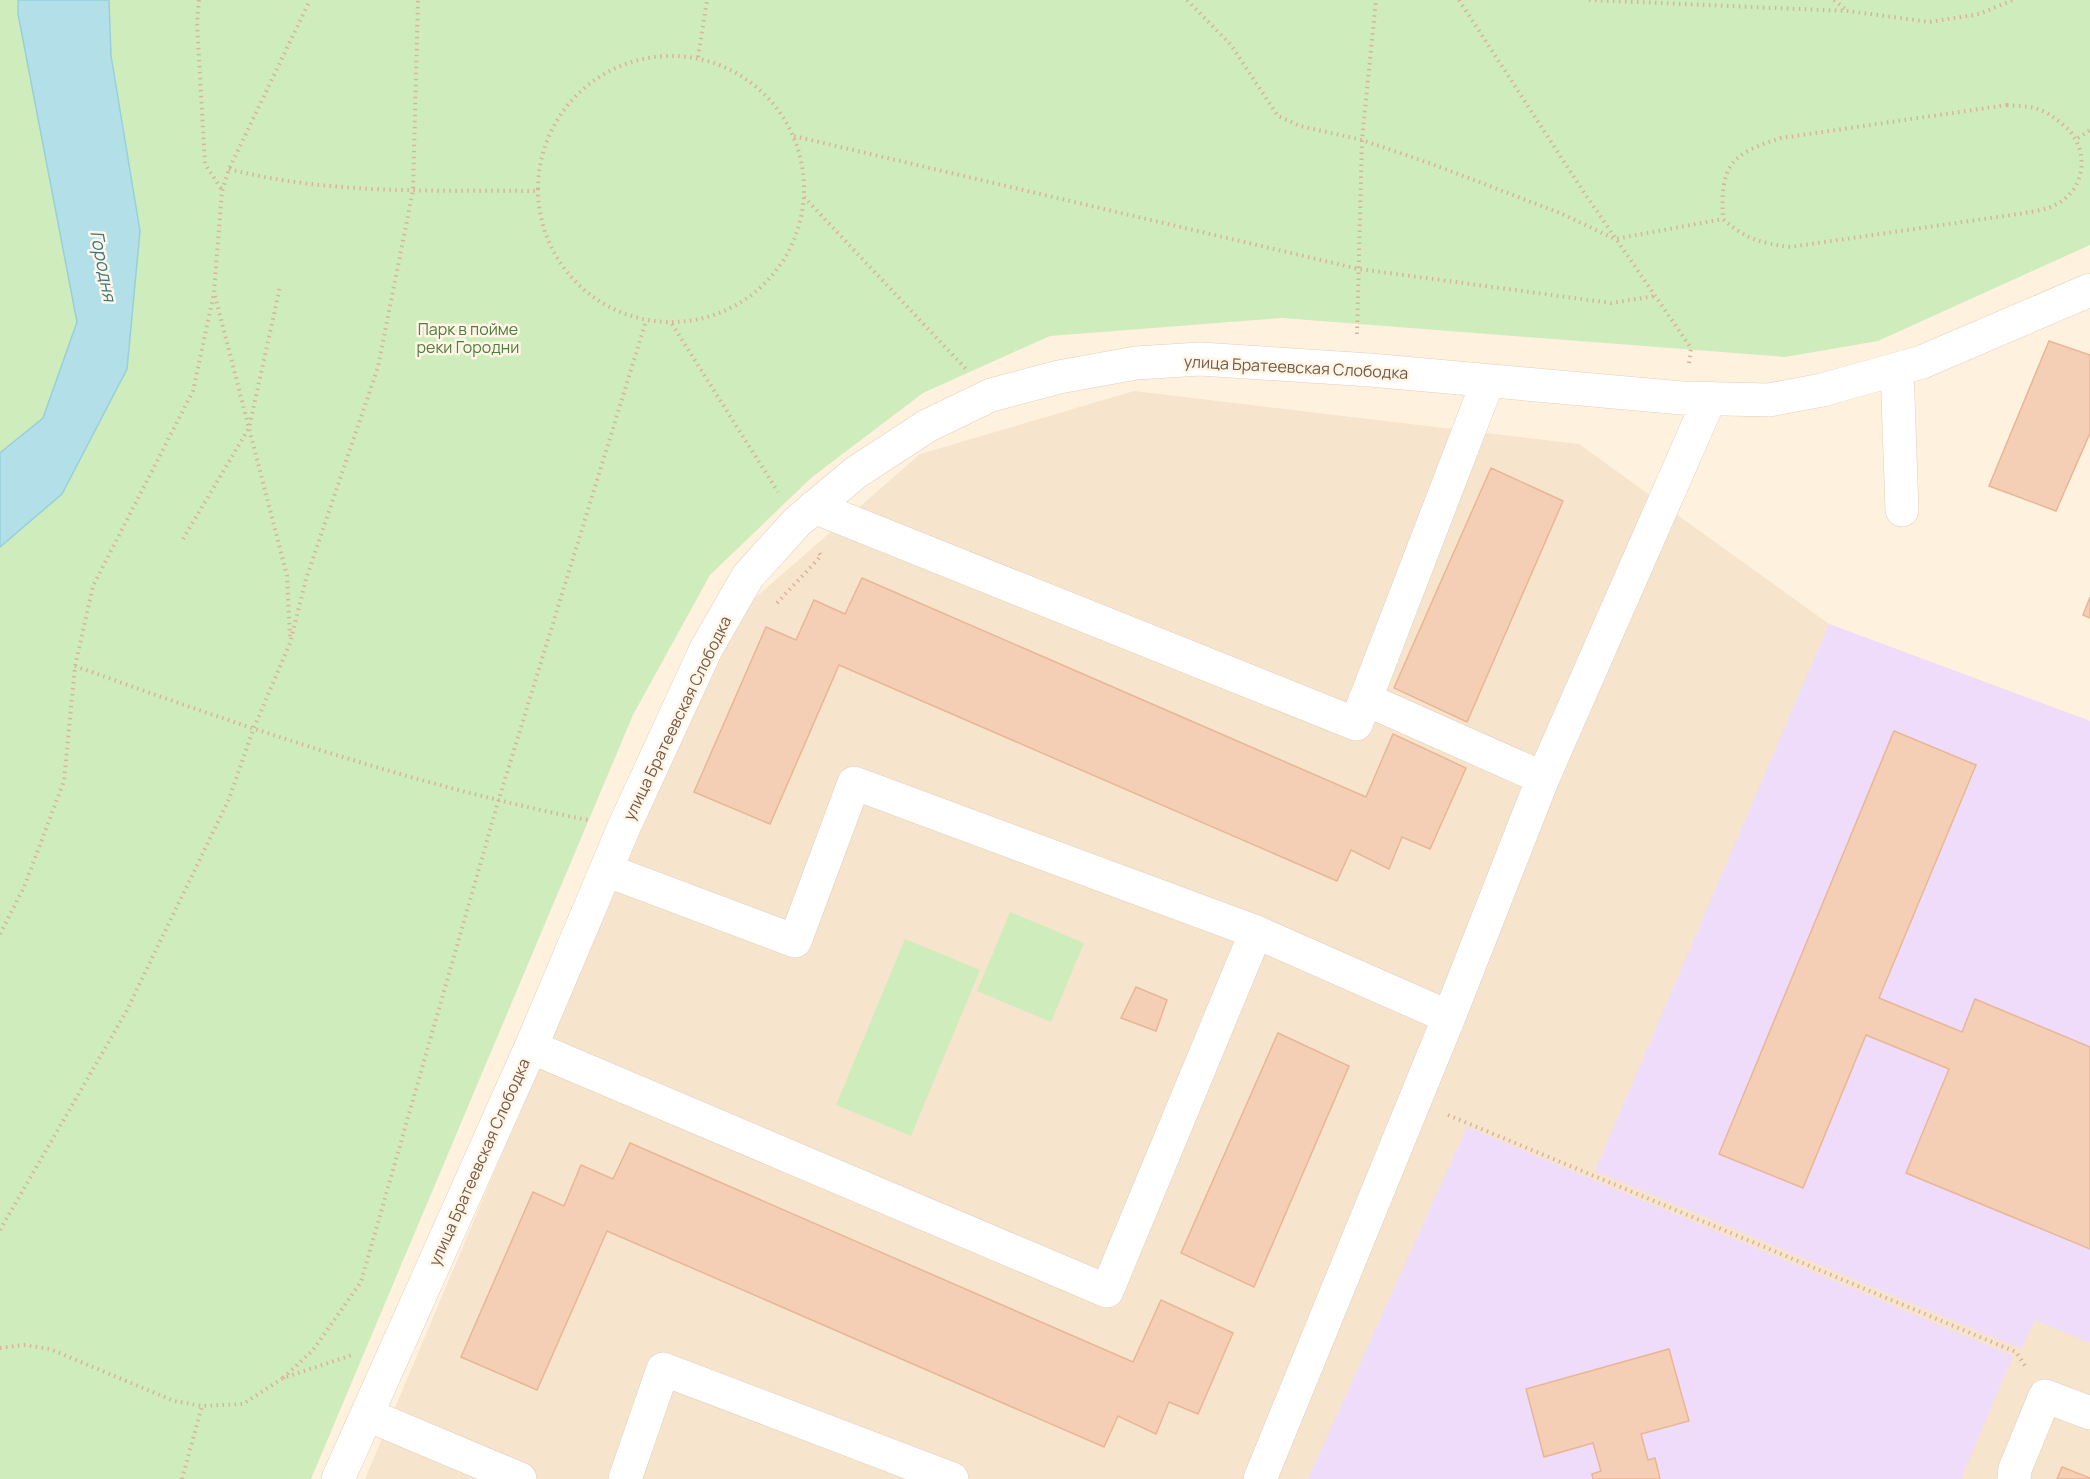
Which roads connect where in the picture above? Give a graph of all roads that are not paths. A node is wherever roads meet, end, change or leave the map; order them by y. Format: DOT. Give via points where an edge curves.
graph roads {
  1 [pos="2090,290"];
  2 [pos="1897,369"];
  3 [pos="1488,381"];
  4 [pos="1696,398"];
  5 [pos="814,507"];
  6 [pos="1902,510"];
  7 [pos="1365,699"];
  8 [pos="1543,778"];
  9 [pos="606,870"];
  10 [pos="1256,932"];
  11 [pos="1449,1017"];
  12 [pos="531,1047"];
  13 [pos="2090,1413"];
  14 [pos="368,1415"];
  15 [pos="338,1479"];
  16 [pos="520,1479"];
  17 [pos="625,1479"];
  18 [pos="952,1479"];
  19 [pos="1260,1479"];
  20 [pos="2014,1479"];
  1 -- 2 [label="street, улица Братеевская Слободка"];
  2 -- 4 [label="street, улица Братеевская Слободка" via="1769,400"];
  2 -- 6 [label="street"];
  3 -- 4 [label="street, улица Братеевская Слободка"];
  3 -- 5 [label="street, улица Братеевская Слободка" via="1189,360 1136,363 991,395 927,426 855,473"];
  3 -- 7 [label="street"];
  4 -- 8 [label="street"];
  5 -- 7 [label="street" via="1356,724"];
  5 -- 9 [label="street, улица Братеевская Слободка" via="748,576 706,649"];
  7 -- 8 [label="street"];
  8 -- 11 [label="street"];
  9 -- 10 [label="street" via="795,941 854,783"];
  9 -- 12 [label="street, улица Братеевская Слободка"];
  10 -- 11 [label="street"];
  10 -- 12 [label="street" via="1107,1291"];
  11 -- 19 [label="street"];
  12 -- 14 [label="street, улица Братеевская Слободка"];
  13 -- 20 [label="street" via="2044,1396"];
  14 -- 15 [label="street, улица Братеевская Слободка"];
  14 -- 16 [label="street"];
  17 -- 18 [label="street" via="663,1370"];
}
